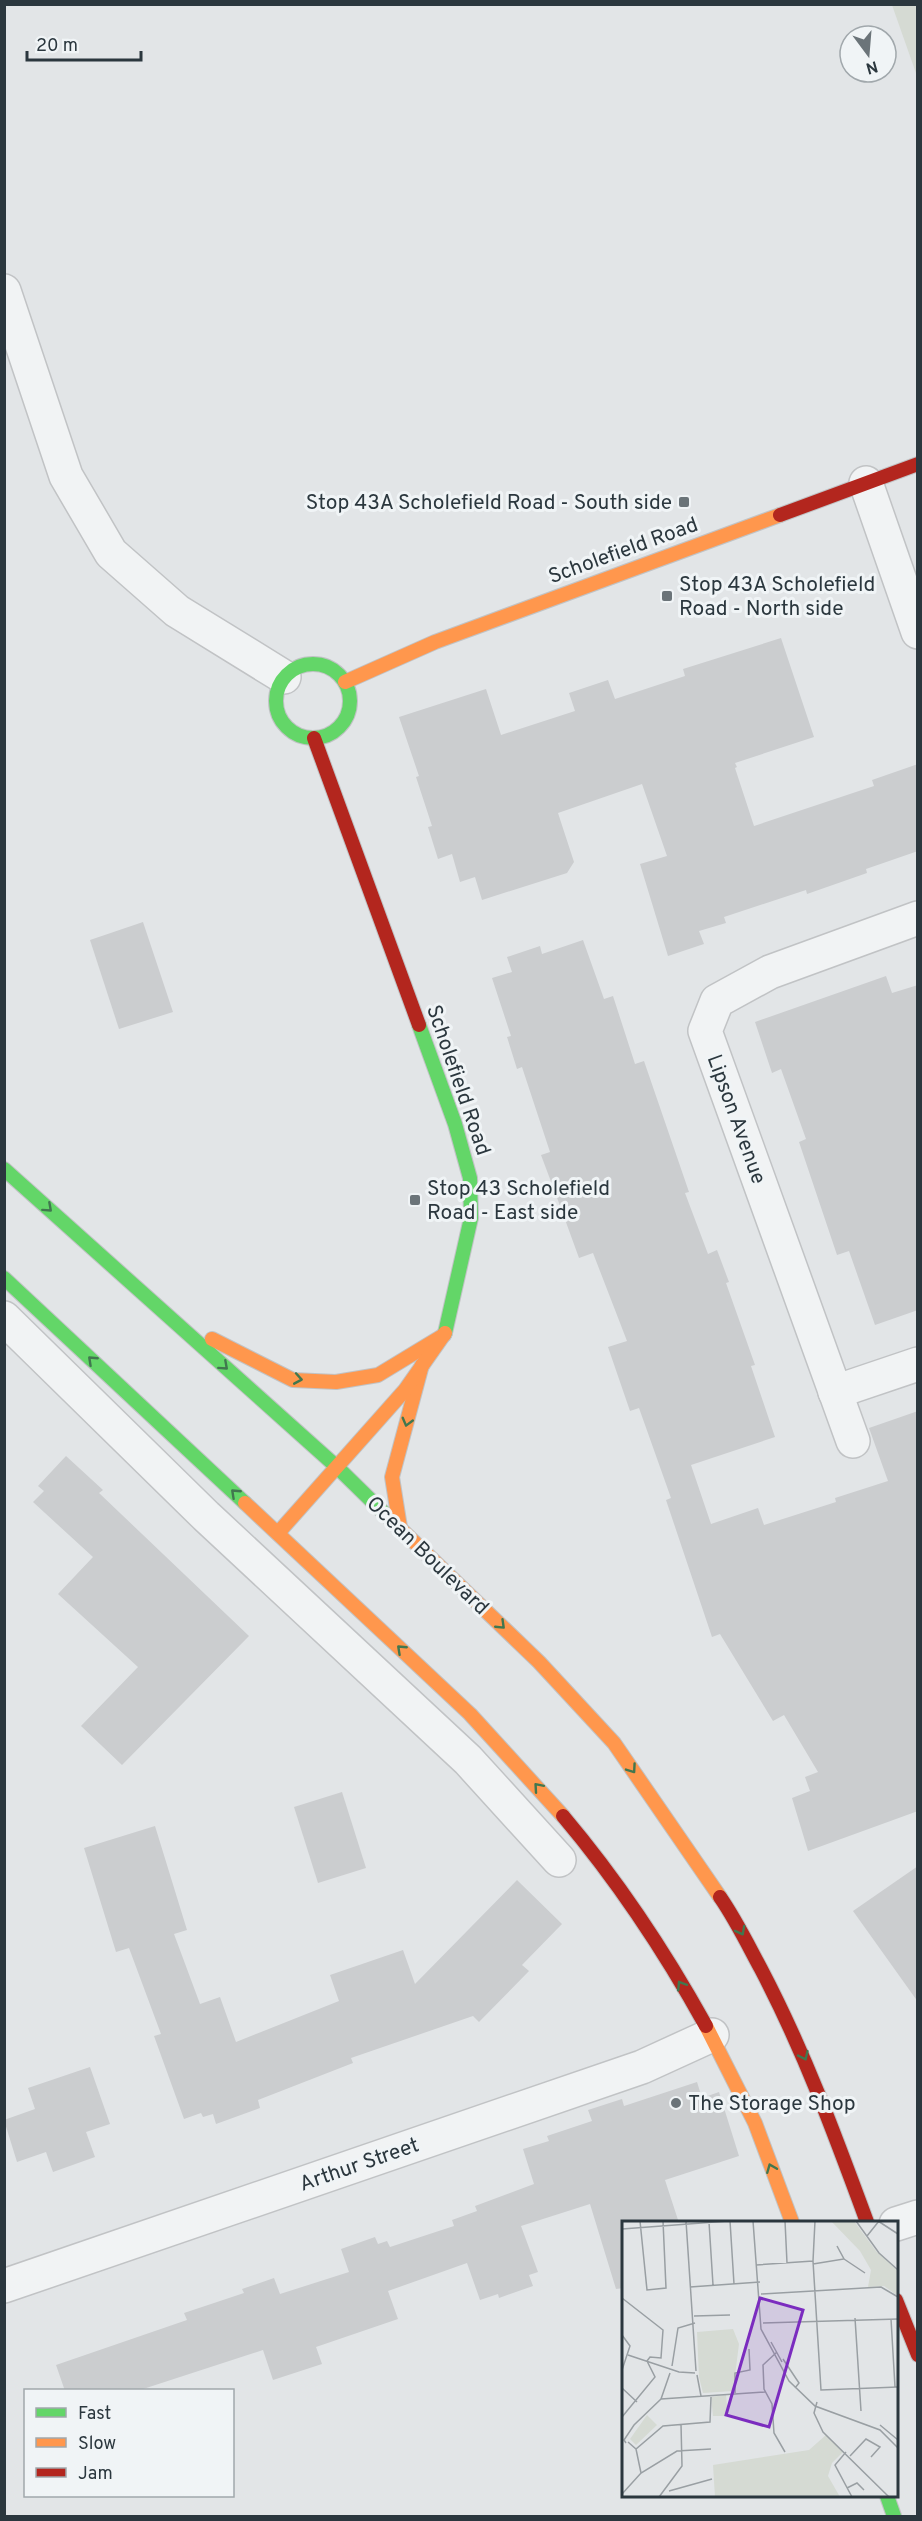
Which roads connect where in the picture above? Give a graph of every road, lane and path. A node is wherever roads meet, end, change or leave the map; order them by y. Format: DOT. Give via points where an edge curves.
graph roads {
  1 [pos="4,291"];
  2 [pos="918,464"];
  3 [pos="866,483"];
  4 [pos="918,632"];
  5 [pos="284,677"];
  6 [pos="345,682"];
  7 [pos="315,738"];
  8 [pos="918,918"];
  9 [pos="4,1169"];
  10 [pos="4,1278"];
  11 [pos="170,1317"];
  12 [pos="4,1318"];
  13 [pos="444,1335"];
  14 [pos="918,1364"];
  15 [pos="422,1365"];
  16 [pos="835,1392"];
  17 [pos="853,1441"];
  18 [pos="338,1468"];
  19 [pos="400,1527"];
  20 [pos="278,1533"];
  21 [pos="560,1860"];
  22 [pos="712,2035"];
  23 [pos="918,2217"];
  24 [pos="791,2221"];
  25 [pos="866,2221"];
  26 [pos="898,2224"];
  27 [pos="4,2286"];
  28 [pos="898,2303"];
  29 [pos="918,2355"];
  30 [pos="887,2497"];
  31 [pos="894,2517"];
  1 -- 5 [label="street" via="66,476 111,553 177,612"];
  2 -- 3 [label="main road, Scholefield Road"];
  3 -- 4 [label="street"];
  3 -- 6 [label="main road, Scholefield Road" via="435,642"];
  5 -- 6 [label="main road" via="295,668 323,665"];
  5 -- 7 [label="main road" via="278,688 278,714 286,727 299,736"];
  6 -- 7 [label="main road" via="350,696 349,711 342,725 329,735"];
  7 -- 13 [label="main road, Scholefield Road" via="455,1124 470,1178 471,1218"];
  8 -- 16 [label="street, Lipson Avenue" via="770,972 717,1001 705,1030"];
  9 -- 11 [label="main road, Ocean Boulevard, one-way"];
  20 -- 10 [label="main road, one-way"];
  11 -- 13 [label="main road, one-way" via="293,1380 336,1383 378,1375"];
  11 -- 18 [label="main road, Ocean Boulevard, one-way"];
  12 -- 21 [label="street" via="206,1516 468,1760"];
  13 -- 15 [label="main road, Scholefield Road"];
  14 -- 16 [label="street"];
  15 -- 18 [label="main road, Scholefield Road"];
  15 -- 19 [label="main road, one-way" via="392,1477"];
  16 -- 17 [label="street, Lipson Avenue"];
  18 -- 19 [label="main road, Ocean Boulevard"];
  18 -- 20 [label="main road, Scholefield Road"];
  19 -- 25 [label="main road, Ocean Boulevard, one-way" via="539,1662 614,1743 680,1836 733,1916 779,2003 809,2067"];
  22 -- 20 [label="main road, one-way" via="607,1875 539,1787 470,1714"];
  24 -- 22 [label="main road, one-way" via="742,2094"];
  22 -- 27 [label="street, Arthur Street" via="642,2067"];
  23 -- 26 [label="street"];
  28 -- 29 [label="main road"];
  30 -- 31 [label="main road"];
}
